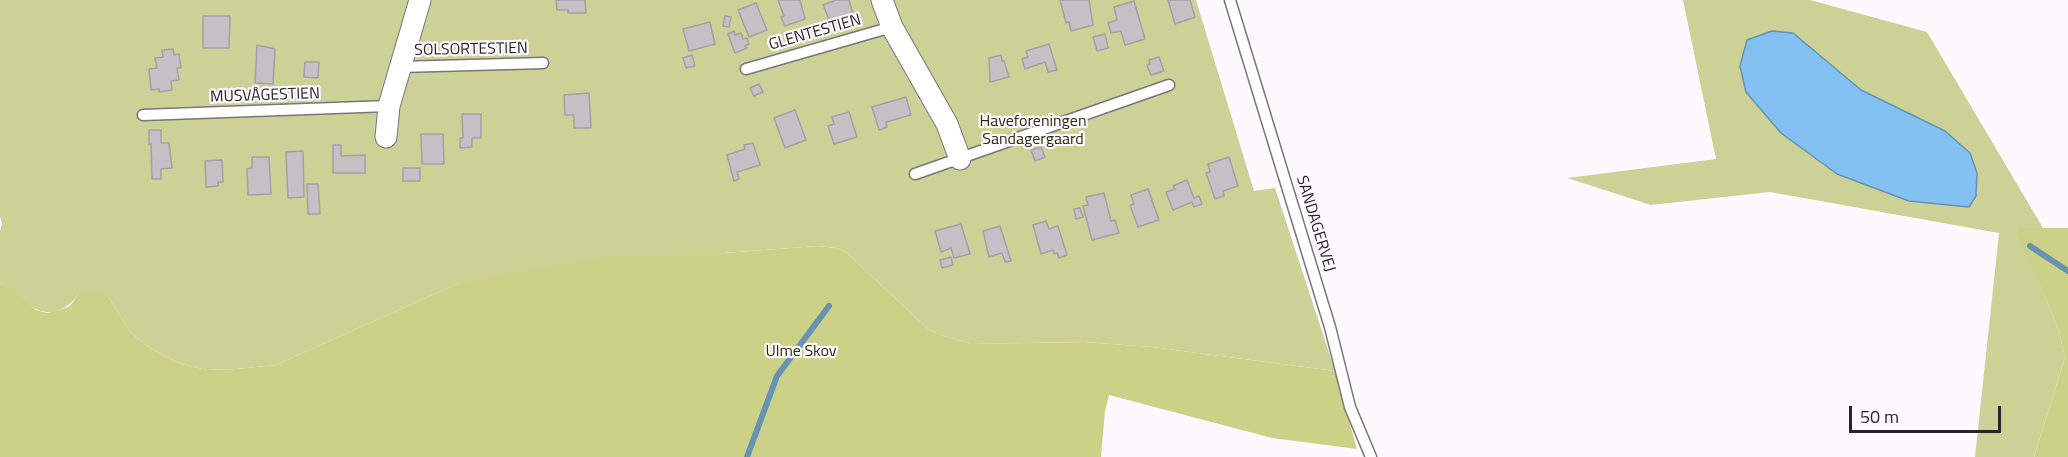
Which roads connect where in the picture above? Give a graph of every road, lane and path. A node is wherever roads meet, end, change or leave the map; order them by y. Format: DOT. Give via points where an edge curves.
graph roads {
  1 [pos="420,0"];
  2 [pos="882,0"];
  3 [pos="1230,0"];
  4 [pos="892,27"];
  5 [pos="543,63"];
  6 [pos="400,67"];
  7 [pos="746,69"];
  8 [pos="1169,85"];
  9 [pos="389,106"];
  10 [pos="143,116"];
  11 [pos="386,137"];
  12 [pos="960,159"];
  13 [pos="915,174"];
  14 [pos="1371,457"];
  1 -- 6 [label="street"];
  2 -- 4 [label="street"];
  3 -- 14 [label="lane, SANDAGERVEJ" via="1330,327 1350,406"];
  4 -- 7 [label="lane, GLENTESTIEN"];
  4 -- 12 [label="street" via="947,124"];
  5 -- 6 [label="lane, SOLSORTESTIEN"];
  6 -- 9 [label="street"];
  8 -- 12 [label="lane"];
  9 -- 10 [label="lane, MUSVÅGESTIEN"];
  9 -- 11 [label="street"];
  12 -- 13 [label="lane"];
}
